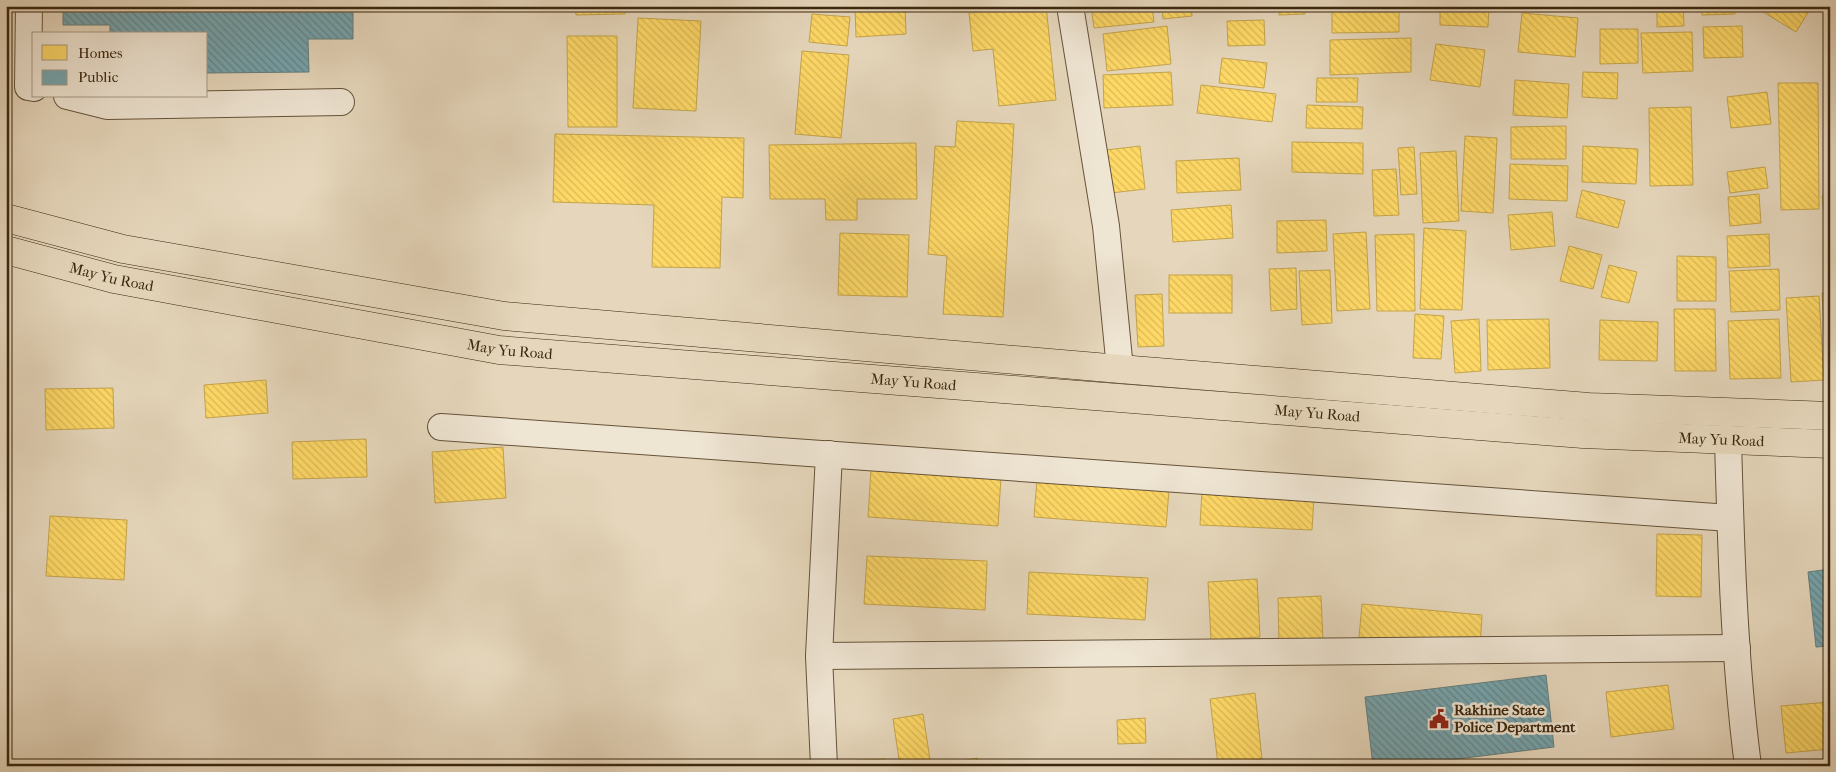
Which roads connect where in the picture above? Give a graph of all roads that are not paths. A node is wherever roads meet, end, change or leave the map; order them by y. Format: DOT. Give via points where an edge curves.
graph roads {
  1 [pos="30,6"];
  2 [pos="1070,6"];
  3 [pos="32,88"];
  4 [pos="75,98"];
  5 [pos="341,102"];
  6 [pos="6,218"];
  7 [pos="6,250"];
  8 [pos="1120,369"];
  9 [pos="1830,416"];
  10 [pos="441,427"];
  11 [pos="1728,440"];
  12 [pos="1830,444"];
  13 [pos="828,454"];
  14 [pos="1730,518"];
  15 [pos="1737,648"];
  16 [pos="818,656"];
  17 [pos="824,766"];
  18 [pos="1748,766"];
  1 -- 3 [label="street" via="28,87"];
  2 -- 8 [label="street" via="1106,226"];
  4 -- 5 [label="street" via="107,106"];
  6 -- 8 [label="main road, May Yu Road" via="123,248 504,316"];
  7 -- 11 [label="main road, May Yu Road" via="114,280 499,350 1584,434"];
  8 -- 9 [label="main road, May Yu Road" via="1589,408"];
  10 -- 13 [label="street"];
  11 -- 12 [label="main road, May Yu Road"];
  11 -- 14 [label="street"];
  13 -- 14 [label="street"];
  13 -- 16 [label="street"];
  14 -- 15 [label="street"];
  15 -- 16 [label="street"];
  15 -- 18 [label="street"];
  16 -- 17 [label="street"];
}
